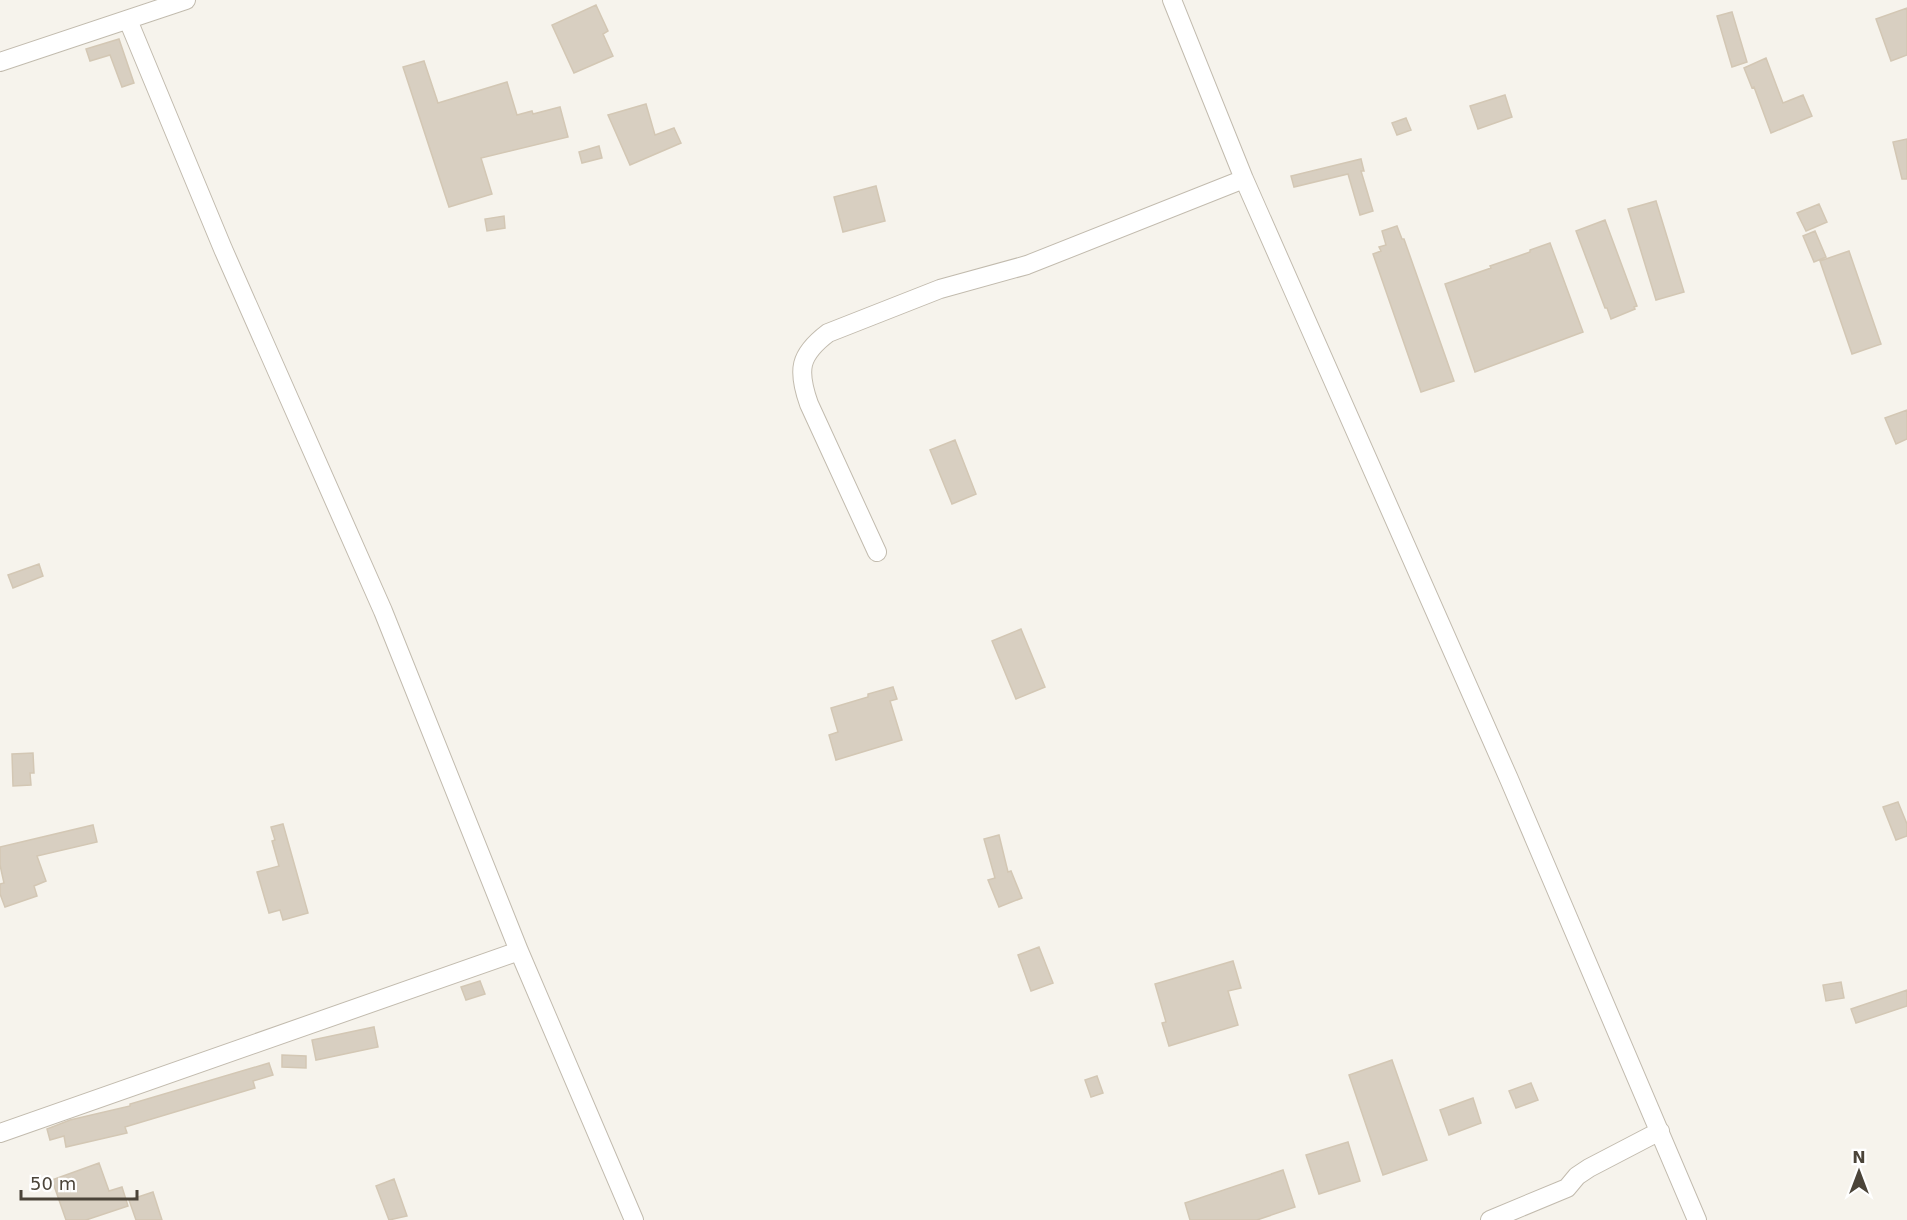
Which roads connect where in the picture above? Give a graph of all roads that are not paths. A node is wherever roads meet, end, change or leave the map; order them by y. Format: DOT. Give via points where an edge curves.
graph roads {
  1 [pos="186,0"];
  2 [pos="1172,0"];
  3 [pos="128,20"];
  4 [pos="0,62"];
  5 [pos="1244,179"];
  6 [pos="877,552"];
  7 [pos="519,951"];
  8 [pos="1660,1131"];
  9 [pos="0,1132"];
  10 [pos="634,1220"];
  11 [pos="1490,1220"];
  12 [pos="1697,1220"];
  1 -- 3 [label="street"];
  2 -- 5 [label="street"];
  3 -- 4 [label="street"];
  3 -- 7 [label="street" via="223,249 383,611"];
  5 -- 6 [label="street" via="1027,265 932,292 828,333 814,344 804,357 803,387"];
  5 -- 8 [label="street"];
  7 -- 9 [label="street"];
  7 -- 10 [label="street"];
  8 -- 11 [label="street" via="1589,1168 1566,1188"];
  8 -- 12 [label="street"];
}
